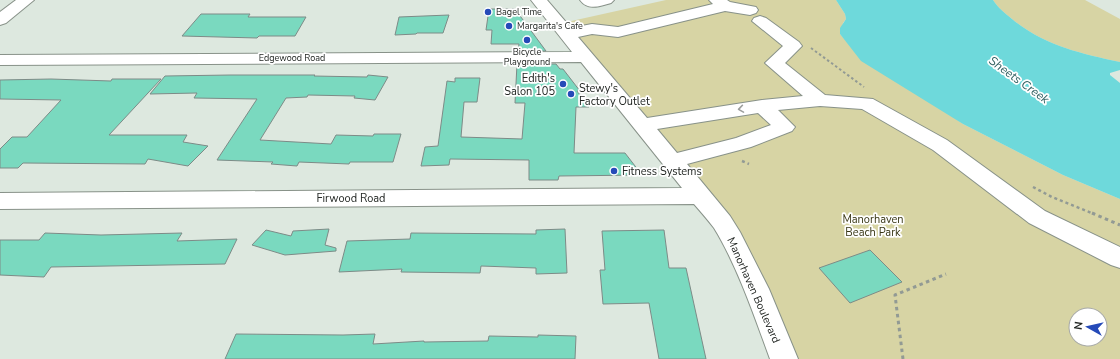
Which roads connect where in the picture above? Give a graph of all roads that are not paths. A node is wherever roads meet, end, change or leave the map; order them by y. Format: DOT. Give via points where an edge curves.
graph roads {
  1 [pos="26,0"];
  2 [pos="539,0"];
  3 [pos="588,0"];
  4 [pos="606,0"];
  5 [pos="721,3"];
  6 [pos="0,20"];
  7 [pos="567,34"];
  8 [pos="585,57"];
  9 [pos="0,60"];
  10 [pos="820,100"];
  11 [pos="762,106"];
  12 [pos="642,125"];
  13 [pos="673,161"];
  14 [pos="702,196"];
  15 [pos="0,201"];
  16 [pos="1120,258"];
  17 [pos="784,359"];
  1 -- 6 [label="street"];
  2 -- 7 [label="street, Manorhaven Boulevard"];
  3 -- 4 [label="street" via="591,3"];
  5 -- 7 [label="street" via="618,32 592,29"];
  5 -- 10 [label="street" via="755,15 793,46 774,63"];
  7 -- 8 [label="street, Manorhaven Boulevard"];
  8 -- 9 [label="street, Edgewood Road"];
  8 -- 12 [label="street, Manorhaven Boulevard"];
  10 -- 11 [label="street"];
  10 -- 16 [label="street" via="866,103 940,145 1037,217"];
  11 -- 12 [label="street, one-way"];
  11 -- 13 [label="street" via="785,127 744,144 706,151"];
  12 -- 13 [label="street, Manorhaven Boulevard"];
  13 -- 14 [label="street, Manorhaven Boulevard"];
  14 -- 15 [label="street, Firwood Road"];
  14 -- 17 [label="street, Manorhaven Boulevard" via="722,222 740,254 775,332"];
}
